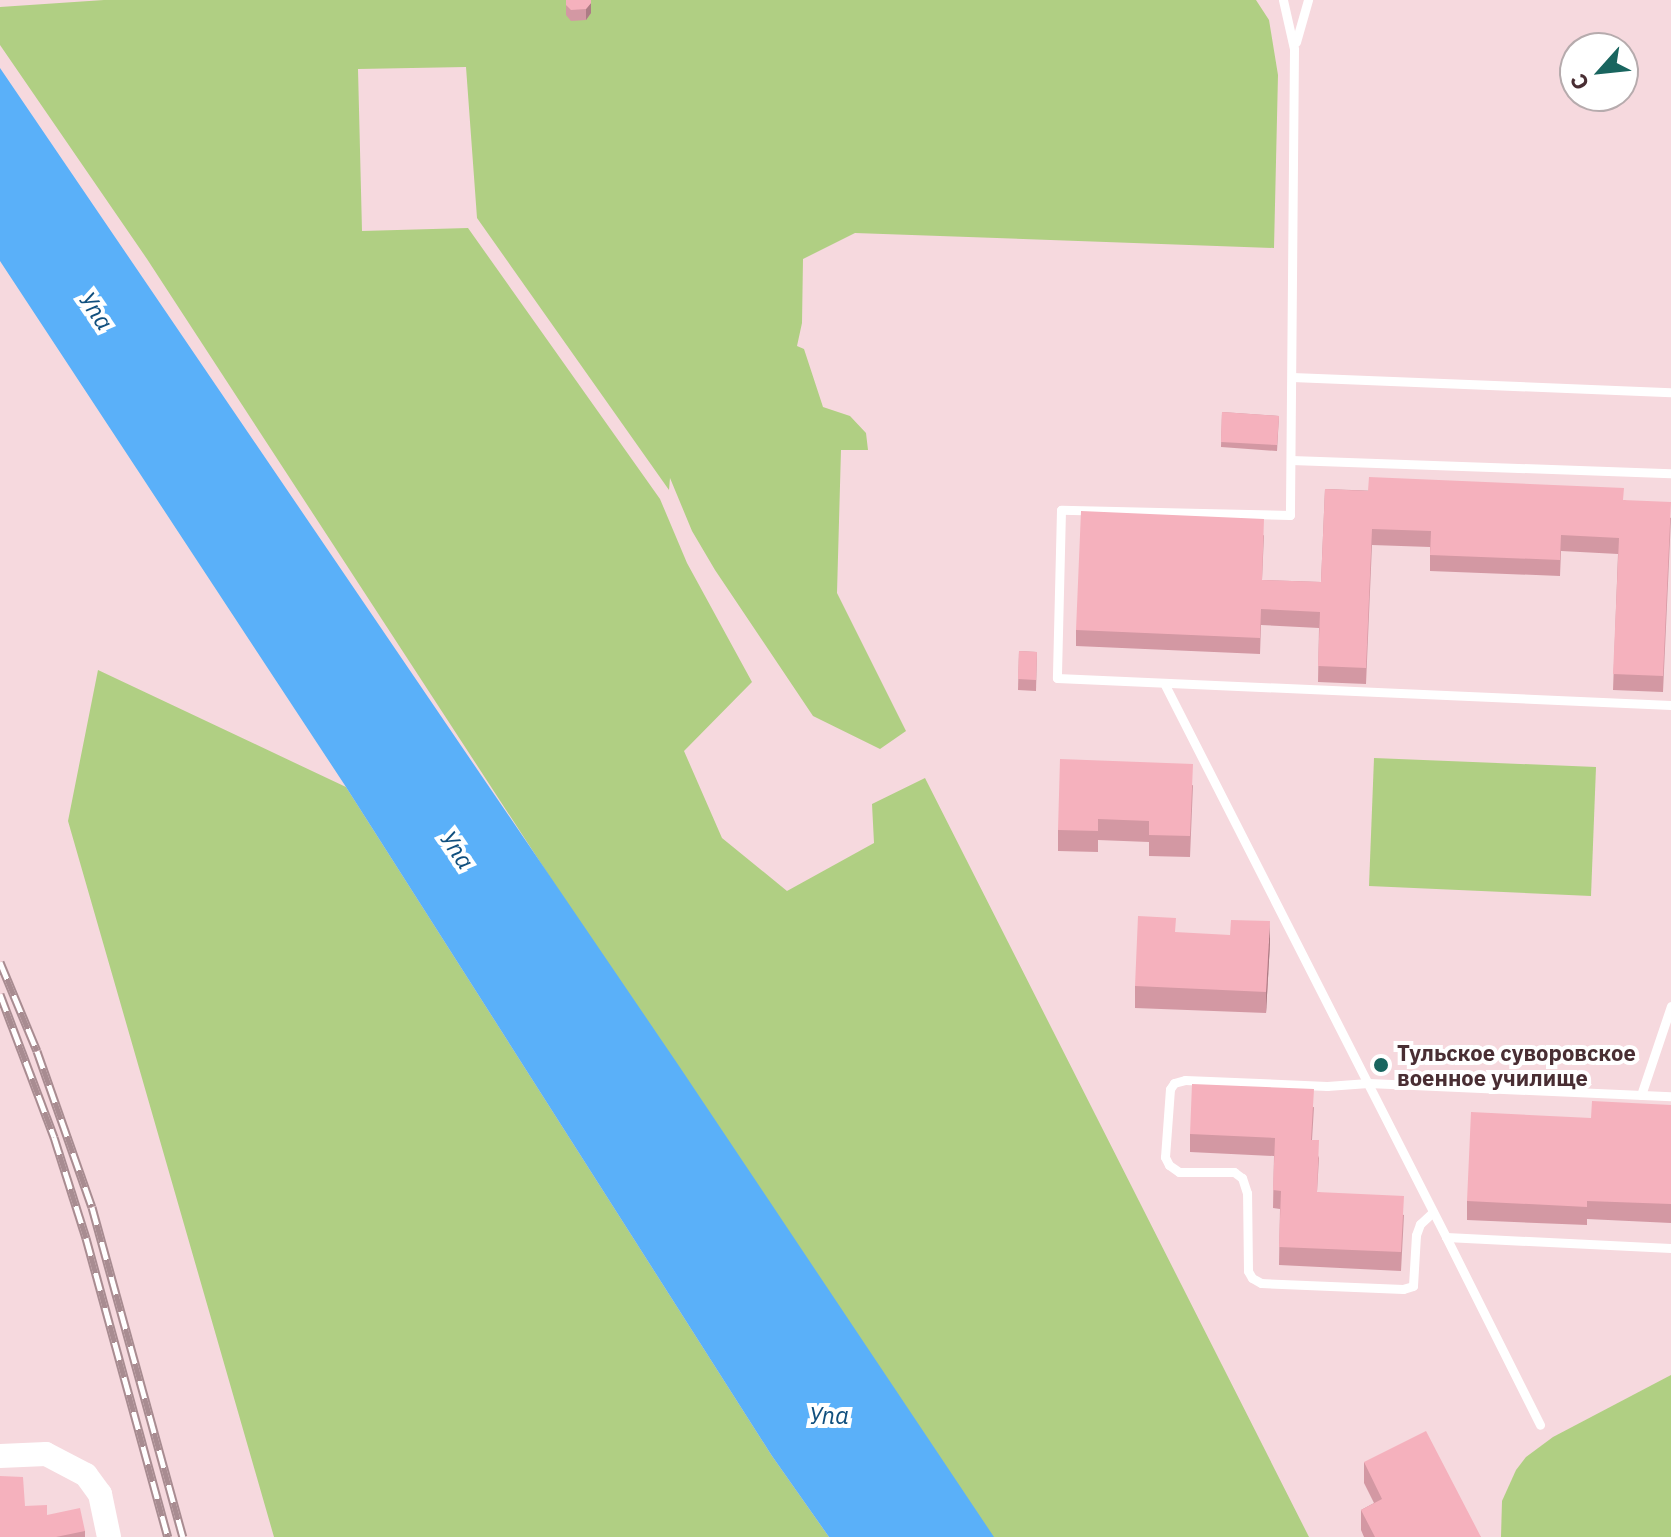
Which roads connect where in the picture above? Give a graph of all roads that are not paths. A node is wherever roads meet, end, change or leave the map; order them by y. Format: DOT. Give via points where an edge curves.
graph roads {
  1 [pos="1283,0"];
  2 [pos="1308,0"];
  3 [pos="1294,49"];
  4 [pos="1292,377"];
  5 [pos="1671,392"];
  6 [pos="1291,460"];
  7 [pos="1671,473"];
  8 [pos="1164,683"];
  9 [pos="1671,705"];
  10 [pos="1671,1006"];
  11 [pos="1368,1083"];
  12 [pos="1641,1095"];
  13 [pos="1671,1096"];
  14 [pos="1433,1212"];
  15 [pos="1446,1237"];
  16 [pos="1671,1248"];
  17 [pos="1540,1425"];
  18 [pos="0,1456"];
  19 [pos="109,1537"];
  1 -- 3 [label="lane"];
  2 -- 3 [label="lane"];
  3 -- 4 [label="lane"];
  4 -- 5 [label="lane"];
  4 -- 6 [label="lane"];
  6 -- 7 [label="lane"];
  6 -- 8 [label="lane" via="1290,515 1061,510 1057,678"];
  8 -- 9 [label="lane"];
  8 -- 11 [label="lane"];
  10 -- 12 [label="lane"];
  11 -- 12 [label="lane"];
  11 -- 14 [label="lane"];
  11 -- 14 [label="lane" via="1174,1083 1165,1157 1179,1172 1234,1172 1242,1178 1247,1193 1248,1271 1261,1283 1413,1286 1416,1235"];
  12 -- 13 [label="lane"];
  14 -- 15 [label="lane"];
  15 -- 16 [label="lane"];
  15 -- 17 [label="lane"];
  18 -- 19 [label="street" via="46,1454 86,1475 100,1494"];
}
